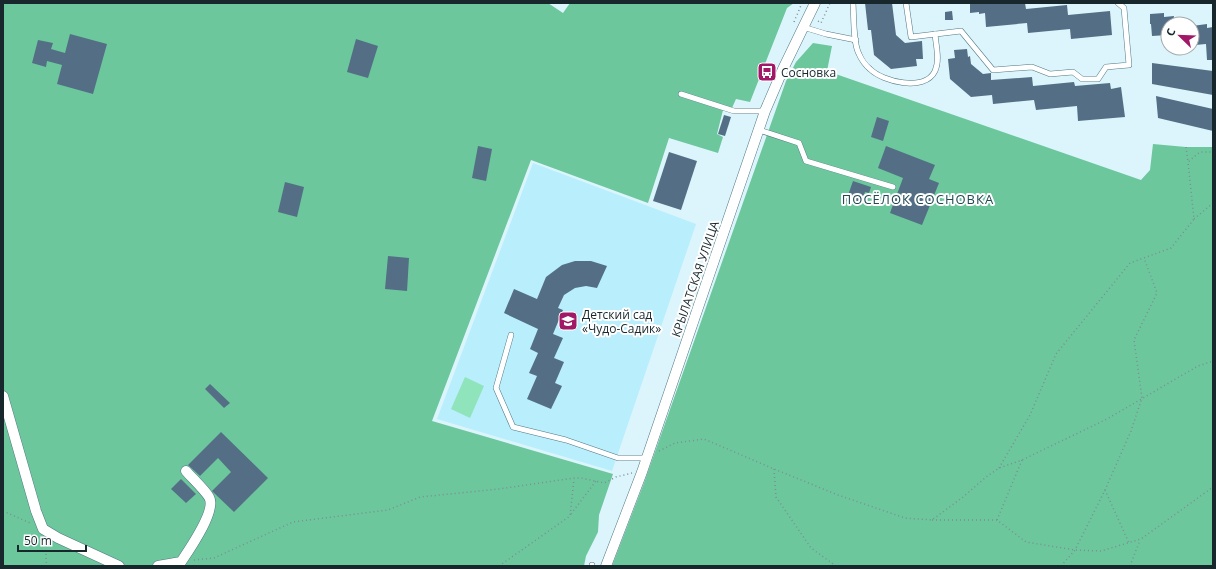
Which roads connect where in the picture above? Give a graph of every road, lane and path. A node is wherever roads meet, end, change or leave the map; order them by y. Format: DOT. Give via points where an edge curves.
graph roads {
  1 [pos="802,3"];
  2 [pos="815,3"];
  3 [pos="830,3"];
  4 [pos="853,3"];
  5 [pos="906,3"];
  6 [pos="1118,3"];
  7 [pos="799,10"];
  8 [pos="821,23"];
  9 [pos="803,27"];
  10 [pos="935,34"];
  11 [pos="856,40"];
  12 [pos="681,94"];
  13 [pos="766,111"];
  14 [pos="759,130"];
  15 [pos="1186,147"];
  16 [pos="1213,152"];
  17 [pos="1188,162"];
  18 [pos="893,187"];
  19 [pos="1213,203"];
  20 [pos="1194,219"];
  21 [pos="1144,258"];
  22 [pos="511,335"];
  23 [pos="1213,361"];
  24 [pos="3,396"];
  25 [pos="1142,398"];
  26 [pos="647,458"];
  27 [pos="1022,460"];
  28 [pos="999,468"];
  29 [pos="774,469"];
  30 [pos="186,471"];
  31 [pos="635,472"];
  32 [pos="574,478"];
  33 [pos="596,481"];
  34 [pos="1213,487"];
  35 [pos="1105,490"];
  36 [pos="3,511"];
  37 [pos="570,516"];
  38 [pos="932,520"];
  39 [pos="997,520"];
  40 [pos="44,529"];
  41 [pos="1141,539"];
  42 [pos="1129,543"];
  43 [pos="1075,550"];
  44 [pos="181,562"];
  45 [pos="47,566"];
  46 [pos="119,566"];
  47 [pos="158,566"];
  48 [pos="499,566"];
  49 [pos="606,566"];
  50 [pos="836,566"];
  51 [pos="1060,566"];
  52 [pos="1130,566"];
  1 -- 7 [label="path"];
  2 -- 9 [label="street, КРЫЛАТСКАЯ УЛИЦА"];
  3 -- 8 [label="path"];
  4 -- 11 [label="lane"];
  5 -- 10 [label="lane" via="911,37"];
  6 -- 10 [label="lane" via="1124,8 1129,65 1106,67 1098,79 1082,79 1072,72 1050,74 1032,67 993,70 961,31"];
  9 -- 11 [label="lane"];
  9 -- 13 [label="street, КРЫЛАТСКАЯ УЛИЦА"];
  10 -- 11 [label="lane" via="938,60 935,71 927,79 915,83 900,83 884,78 870,69 859,54"];
  12 -- 13 [label="lane" via="734,111"];
  13 -- 14 [label="street, КРЫЛАТСКАЯ УЛИЦА"];
  14 -- 18 [label="lane" via="799,144 806,161"];
  14 -- 26 [label="street, КРЫЛАТСКАЯ УЛИЦА"];
  15 -- 17 [label="path"];
  16 -- 17 [label="path" via="1200,152"];
  17 -- 20 [label="path"];
  19 -- 20 [label="path"];
  20 -- 21 [label="path" via="1171,248"];
  21 -- 25 [label="path" via="1157,293 1134,340"];
  21 -- 28 [label="path" via="1130,263 1056,354 1030,415"];
  22 -- 26 [label="lane" via="496,388 513,427 566,440 618,458"];
  23 -- 25 [label="path" via="1198,366"];
  24 -- 40 [label="street" via="36,511"];
  25 -- 27 [label="path" via="1107,419"];
  25 -- 35 [label="path" via="1131,431"];
  26 -- 29 [label="path" via="675,443 704,439"];
  26 -- 49 [label="street, КРЫЛАТСКАЯ УЛИЦА"];
  27 -- 28 [label="path"];
  27 -- 39 [label="path"];
  28 -- 38 [label="path"];
  29 -- 38 [label="path" via="905,518"];
  29 -- 50 [label="path" via="776,497 811,548"];
  30 -- 44 [label="street" via="210,498 211,505"];
  31 -- 33 [label="path" via="604,483"];
  32 -- 33 [label="path"];
  32 -- 37 [label="path"];
  32 -- 44 [label="path" via="420,497 388,510 293,522 214,558"];
  33 -- 37 [label="path"];
  34 -- 41 [label="path"];
  35 -- 42 [label="path"];
  35 -- 43 [label="path"];
  36 -- 40 [label="path"];
  37 -- 48 [label="path"];
  38 -- 39 [label="path"];
  39 -- 43 [label="path" via="1026,542"];
  40 -- 45 [label="path"];
  40 -- 46 [label="street"];
  41 -- 42 [label="path"];
  41 -- 52 [label="path"];
  42 -- 43 [label="path" via="1101,551"];
  43 -- 51 [label="path"];
  44 -- 47 [label="street"];
}
